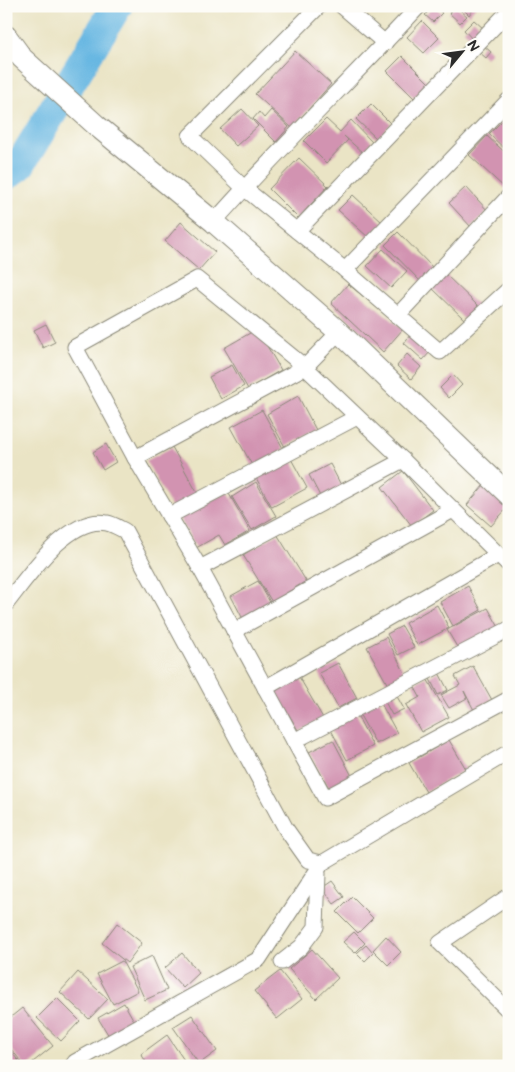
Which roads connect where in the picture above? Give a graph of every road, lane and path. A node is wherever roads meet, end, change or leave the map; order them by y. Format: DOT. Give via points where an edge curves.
graph roads {
  1 [pos="319,6"];
  2 [pos="342,6"];
  3 [pos="419,6"];
  4 [pos="509,11"];
  5 [pos="6,36"];
  6 [pos="385,43"];
  7 [pos="509,100"];
  8 [pos="244,188"];
  9 [pos="509,196"];
  10 [pos="214,222"];
  11 [pos="297,231"];
  12 [pos="345,270"];
  13 [pos="509,289"];
  14 [pos="397,316"];
  15 [pos="339,332"];
  16 [pos="305,367"];
  17 [pos="357,416"];
  18 [pos="135,458"];
  19 [pos="403,460"];
  20 [pos="509,495"];
  21 [pos="453,510"];
  22 [pos="170,516"];
  23 [pos="503,560"];
  24 [pos="200,568"];
  25 [pos="6,604"];
  26 [pos="509,629"];
  27 [pos="234,632"];
  28 [pos="264,688"];
  29 [pos="509,699"];
  30 [pos="294,741"];
  31 [pos="509,752"];
  32 [pos="320,866"];
  33 [pos="508,899"];
  34 [pos="282,962"];
  35 [pos="509,1011"];
  36 [pos="72,1066"];
  1 -- 8 [label="street" via="190,136"];
  2 -- 6 [label="street"];
  3 -- 6 [label="street"];
  4 -- 11 [label="street"];
  5 -- 10 [label="street" via="22,58 98,126"];
  6 -- 8 [label="street"];
  7 -- 12 [label="street"];
  8 -- 10 [label="street"];
  8 -- 11 [label="street"];
  9 -- 14 [label="street"];
  10 -- 15 [label="street"];
  11 -- 12 [label="street"];
  12 -- 14 [label="street"];
  13 -- 14 [label="street" via="440,352"];
  15 -- 16 [label="street"];
  15 -- 20 [label="street"];
  16 -- 17 [label="street"];
  16 -- 18 [label="street"];
  16 -- 18 [label="street" via="197,279 75,347"];
  17 -- 19 [label="street"];
  17 -- 22 [label="street"];
  18 -- 22 [label="street"];
  19 -- 21 [label="street"];
  19 -- 24 [label="street"];
  21 -- 23 [label="street"];
  21 -- 27 [label="street"];
  22 -- 24 [label="street"];
  23 -- 28 [label="street"];
  24 -- 27 [label="street"];
  25 -- 32 [label="street" via="55,544 85,524 107,522 125,531 286,829 308,860"];
  26 -- 30 [label="street"];
  27 -- 28 [label="street"];
  28 -- 30 [label="street"];
  29 -- 30 [label="street" via="325,798"];
  31 -- 32 [label="street"];
  32 -- 34 [label="street" via="316,927 301,947"];
  32 -- 36 [label="street" via="259,959"];
  33 -- 35 [label="street" via="440,943"];
}
